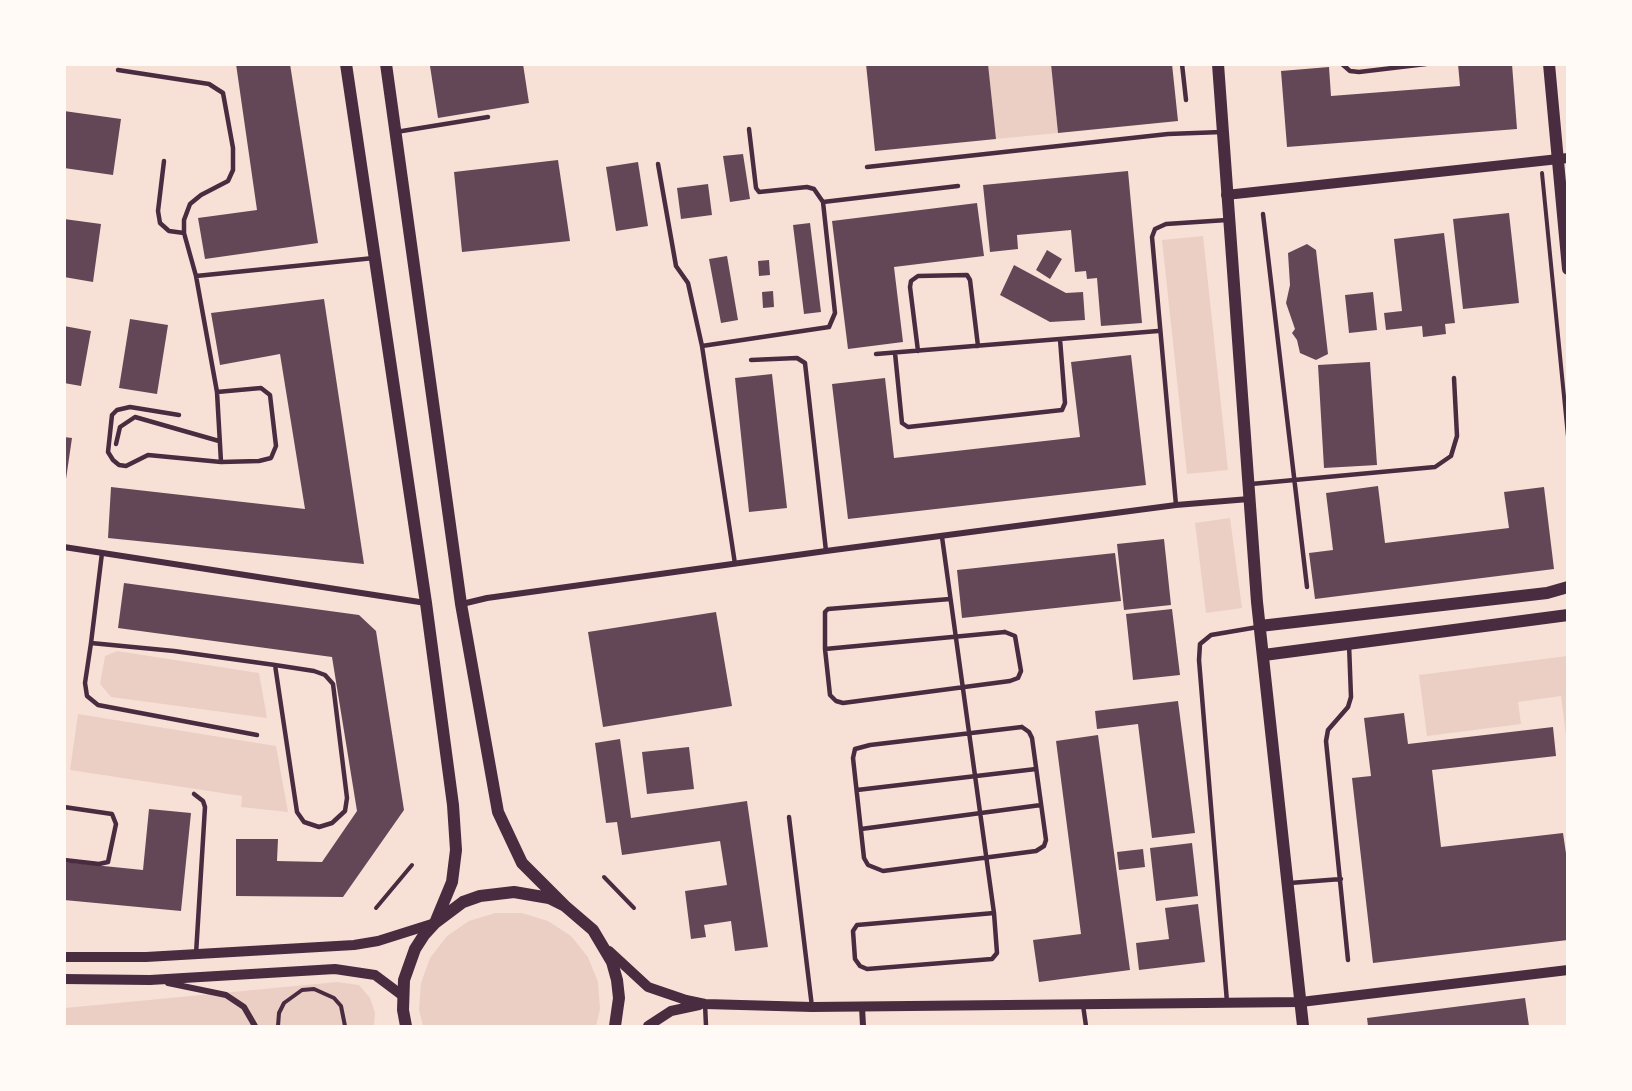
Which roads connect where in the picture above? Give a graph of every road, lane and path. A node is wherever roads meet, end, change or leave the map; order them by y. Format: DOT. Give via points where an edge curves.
graph roads {
  1 [pos="346,64"];
  2 [pos="386,64"];
  3 [pos="1182,64"];
  4 [pos="1218,64"];
  5 [pos="1342,64"];
  6 [pos="1426,64"];
  7 [pos="1549,64"];
  8 [pos="118,70"];
  9 [pos="1186,100"];
  10 [pos="488,117"];
  11 [pos="749,129"];
  12 [pos="1222,132"];
  13 [pos="393,133"];
  14 [pos="1562,159"];
  15 [pos="164,161"];
  16 [pos="658,164"];
  17 [pos="867,167"];
  18 [pos="1542,183"];
  19 [pos="958,186"];
  20 [pos="1226,195"];
  21 [pos="823,202"];
  22 [pos="1263,214"];
  23 [pos="1228,220"];
  24 [pos="184,233"];
  25 [pos="1566,243"];
  26 [pos="374,258"];
  27 [pos="1568,269"];
  28 [pos="196,276"];
  29 [pos="1158,331"];
  30 [pos="1060,339"];
  31 [pos="702,346"];
  32 [pos="978,346"];
  33 [pos="918,351"];
  34 [pos="895,353"];
  35 [pos="876,354"];
  36 [pos="751,360"];
  37 [pos="1454,378"];
  38 [pos="217,392"];
  39 [pos="179,415"];
  40 [pos="1568,436"];
  41 [pos="219,441"];
  42 [pos="116,444"];
  43 [pos="221,462"];
  44 [pos="1296,480"];
  45 [pos="1248,485"];
  46 [pos="1249,499"];
  47 [pos="1176,505"];
  48 [pos="942,537"];
  49 [pos="64,547"];
  50 [pos="826,551"];
  51 [pos="102,553"];
  52 [pos="735,564"];
  53 [pos="1568,581"];
  54 [pos="1307,587"];
  55 [pos="1568,587"];
  56 [pos="1546,593"];
  57 [pos="950,599"];
  58 [pos="426,603"];
  59 [pos="461,604"];
  60 [pos="1568,615"];
  61 [pos="1260,626"];
  62 [pos="955,638"];
  63 [pos="91,643"];
  64 [pos="1349,644"];
  65 [pos="825,649"];
  66 [pos="1264,655"];
  67 [pos="275,665"];
  68 [pos="961,687"];
  69 [pos="967,733"];
  70 [pos="257,735"];
  71 [pos="1036,769"];
  72 [pos="973,776"];
  73 [pos="856,790"];
  74 [pos="194,794"];
  75 [pos="1041,804"];
  76 [pos="64,807"];
  77 [pos="978,813"];
  78 [pos="789,817"];
  79 [pos="861,829"];
  80 [pos="986,858"];
  81 [pos="64,860"];
  82 [pos="412,865"];
  83 [pos="604,877"];
  84 [pos="1341,879"];
  85 [pos="1287,884"];
  86 [pos="565,906"];
  87 [pos="376,908"];
  88 [pos="634,908"];
  89 [pos="994,913"];
  90 [pos="435,922"];
  91 [pos="604,945"];
  92 [pos="196,954"];
  93 [pos="64,957"];
  94 [pos="1348,960"];
  95 [pos="1568,970"];
  96 [pos="64,979"];
  97 [pos="150,980"];
  98 [pos="403,996"];
  99 [pos="1301,1002"];
  100 [pos="1227,1003"];
  101 [pos="705,1004"];
  102 [pos="1083,1005"];
  103 [pos="812,1007"];
  104 [pos="862,1007"];
  105 [pos="405,1025"];
  106 [pos="255,1026"];
  107 [pos="278,1026"];
  108 [pos="345,1026"];
  109 [pos="615,1026"];
  110 [pos="648,1026"];
  111 [pos="706,1026"];
  112 [pos="863,1026"];
  113 [pos="1086,1026"];
  114 [pos="1303,1026"];
  1 -- 26 [label="main road"];
  2 -- 13 [label="main road"];
  3 -- 9 [label="lane"];
  4 -- 12 [label="main road"];
  5 -- 6 [label="lane" via="1359,72"];
  7 -- 14 [label="main road"];
  8 -- 24 [label="lane" via="209,84 223,93 233,170 228,181 190,204"];
  10 -- 13 [label="lane"];
  11 -- 21 [label="lane" via="759,192 807,187 814,189"];
  12 -- 17 [label="lane" via="1168,134"];
  12 -- 20 [label="main road"];
  13 -- 59 [label="main road"];
  14 -- 20 [label="street"];
  14 -- 25 [label="main road"];
  15 -- 24 [label="lane" via="160,222 169,231"];
  16 -- 31 [label="lane" via="676,266 688,283"];
  18 -- 40 [label="path"];
  19 -- 21 [label="lane"];
  20 -- 23 [label="main road"];
  21 -- 31 [label="lane" via="835,313 829,327"];
  22 -- 44 [label="lane"];
  23 -- 29 [label="lane" via="1166,224 1155,229 1152,237"];
  23 -- 45 [label="main road"];
  24 -- 28 [label="lane"];
  25 -- 27 [label="main road"];
  26 -- 28 [label="lane"];
  26 -- 58 [label="main road"];
  28 -- 38 [label="lane"];
  29 -- 30 [label="lane"];
  29 -- 47 [label="lane"];
  30 -- 32 [label="lane"];
  30 -- 34 [label="lane" via="1065,403 1062,410 908,427 902,423"];
  31 -- 52 [label="lane"];
  32 -- 33 [label="lane"];
  32 -- 33 [label="lane" via="967,275 918,276 910,287"];
  33 -- 34 [label="lane"];
  34 -- 35 [label="lane"];
  36 -- 50 [label="lane" via="797,358 806,363"];
  37 -- 44 [label="lane" via="1457,436 1451,456 1436,467"];
  38 -- 41 [label="lane"];
  38 -- 43 [label="lane" via="261,388 270,395 276,446 271,458 259,462"];
  39 -- 43 [label="lane" via="130,407 117,410 112,415 108,452 118,465 126,466 148,455"];
  41 -- 42 [label="lane" via="135,417 120,427"];
  41 -- 43 [label="lane"];
  44 -- 45 [label="lane"];
  44 -- 54 [label="lane"];
  45 -- 46 [label="main road"];
  46 -- 47 [label="street"];
  46 -- 61 [label="main road"];
  47 -- 48 [label="street"];
  48 -- 50 [label="street"];
  48 -- 57 [label="lane"];
  49 -- 51 [label="street"];
  50 -- 52 [label="street"];
  51 -- 58 [label="street"];
  51 -- 63 [label="lane"];
  52 -- 59 [label="street"];
  53 -- 56 [label="main road"];
  55 -- 56 [label="main road"];
  56 -- 61 [label="main road"];
  57 -- 62 [label="lane"];
  57 -- 65 [label="lane" via="828,609"];
  58 -- 90 [label="main road" via="456,850 452,882"];
  59 -- 86 [label="main road" via="498,812 522,863"];
  60 -- 64 [label="main road"];
  61 -- 66 [label="main road"];
  61 -- 100 [label="lane" via="1211,635 1200,644"];
  62 -- 65 [label="lane"];
  62 -- 68 [label="lane"];
  62 -- 68 [label="lane" via="1012,633 1021,671 1018,678 1010,681"];
  63 -- 67 [label="lane"];
  63 -- 70 [label="lane" via="85,683 87,696 98,705"];
  64 -- 66 [label="main road"];
  64 -- 84 [label="lane" via="1351,697 1328,729 1326,741"];
  65 -- 68 [label="lane" via="830,695 843,703"];
  66 -- 85 [label="main road"];
  67 -- 67 [label="lane" via="297,812 304,822 319,827 332,823 345,811 347,798 333,684 314,671"];
  68 -- 69 [label="lane"];
  69 -- 71 [label="lane" via="1022,727 1032,738"];
  69 -- 72 [label="lane"];
  69 -- 73 [label="lane" via="855,749"];
  71 -- 72 [label="lane"];
  71 -- 75 [label="lane"];
  72 -- 73 [label="lane"];
  72 -- 77 [label="lane"];
  73 -- 79 [label="lane"];
  74 -- 92 [label="lane" via="205,807"];
  75 -- 77 [label="lane"];
  75 -- 80 [label="lane" via="1044,846 1036,851"];
  76 -- 81 [label="lane" via="112,814 116,824 108,862"];
  77 -- 79 [label="lane"];
  77 -- 80 [label="lane"];
  78 -- 103 [label="lane"];
  79 -- 80 [label="lane" via="864,858 874,869"];
  80 -- 89 [label="lane"];
  82 -- 87 [label="path"];
  83 -- 88 [label="path"];
  84 -- 85 [label="lane"];
  84 -- 94 [label="lane"];
  85 -- 99 [label="main road"];
  86 -- 90 [label="main road" via="532,894 497,893 463,902"];
  86 -- 91 [label="main road"];
  89 -- 89 [label="lane" via="997,953 992,959 867,969 855,959 853,931 857,925"];
  90 -- 92 [label="street" via="378,941"];
  90 -- 98 [label="main road" via="408,964"];
  91 -- 101 [label="street" via="648,987"];
  91 -- 109 [label="main road" via="617,980"];
  92 -- 93 [label="street"];
  95 -- 99 [label="street"];
  96 -- 97 [label="street"];
  97 -- 98 [label="street" via="335,969 375,975"];
  97 -- 106 [label="street" via="226,995 244,1007"];
  98 -- 105 [label="main road"];
  99 -- 100 [label="street"];
  99 -- 114 [label="main road"];
  100 -- 102 [label="street"];
  101 -- 103 [label="street"];
  101 -- 110 [label="street" via="672,1011"];
  101 -- 111 [label="lane"];
  102 -- 104 [label="street"];
  102 -- 113 [label="lane"];
  103 -- 104 [label="street"];
  104 -- 112 [label="street"];
  107 -- 108 [label="path" via="284,1003 302,990 314,989 334,998 341,1006"];
}
